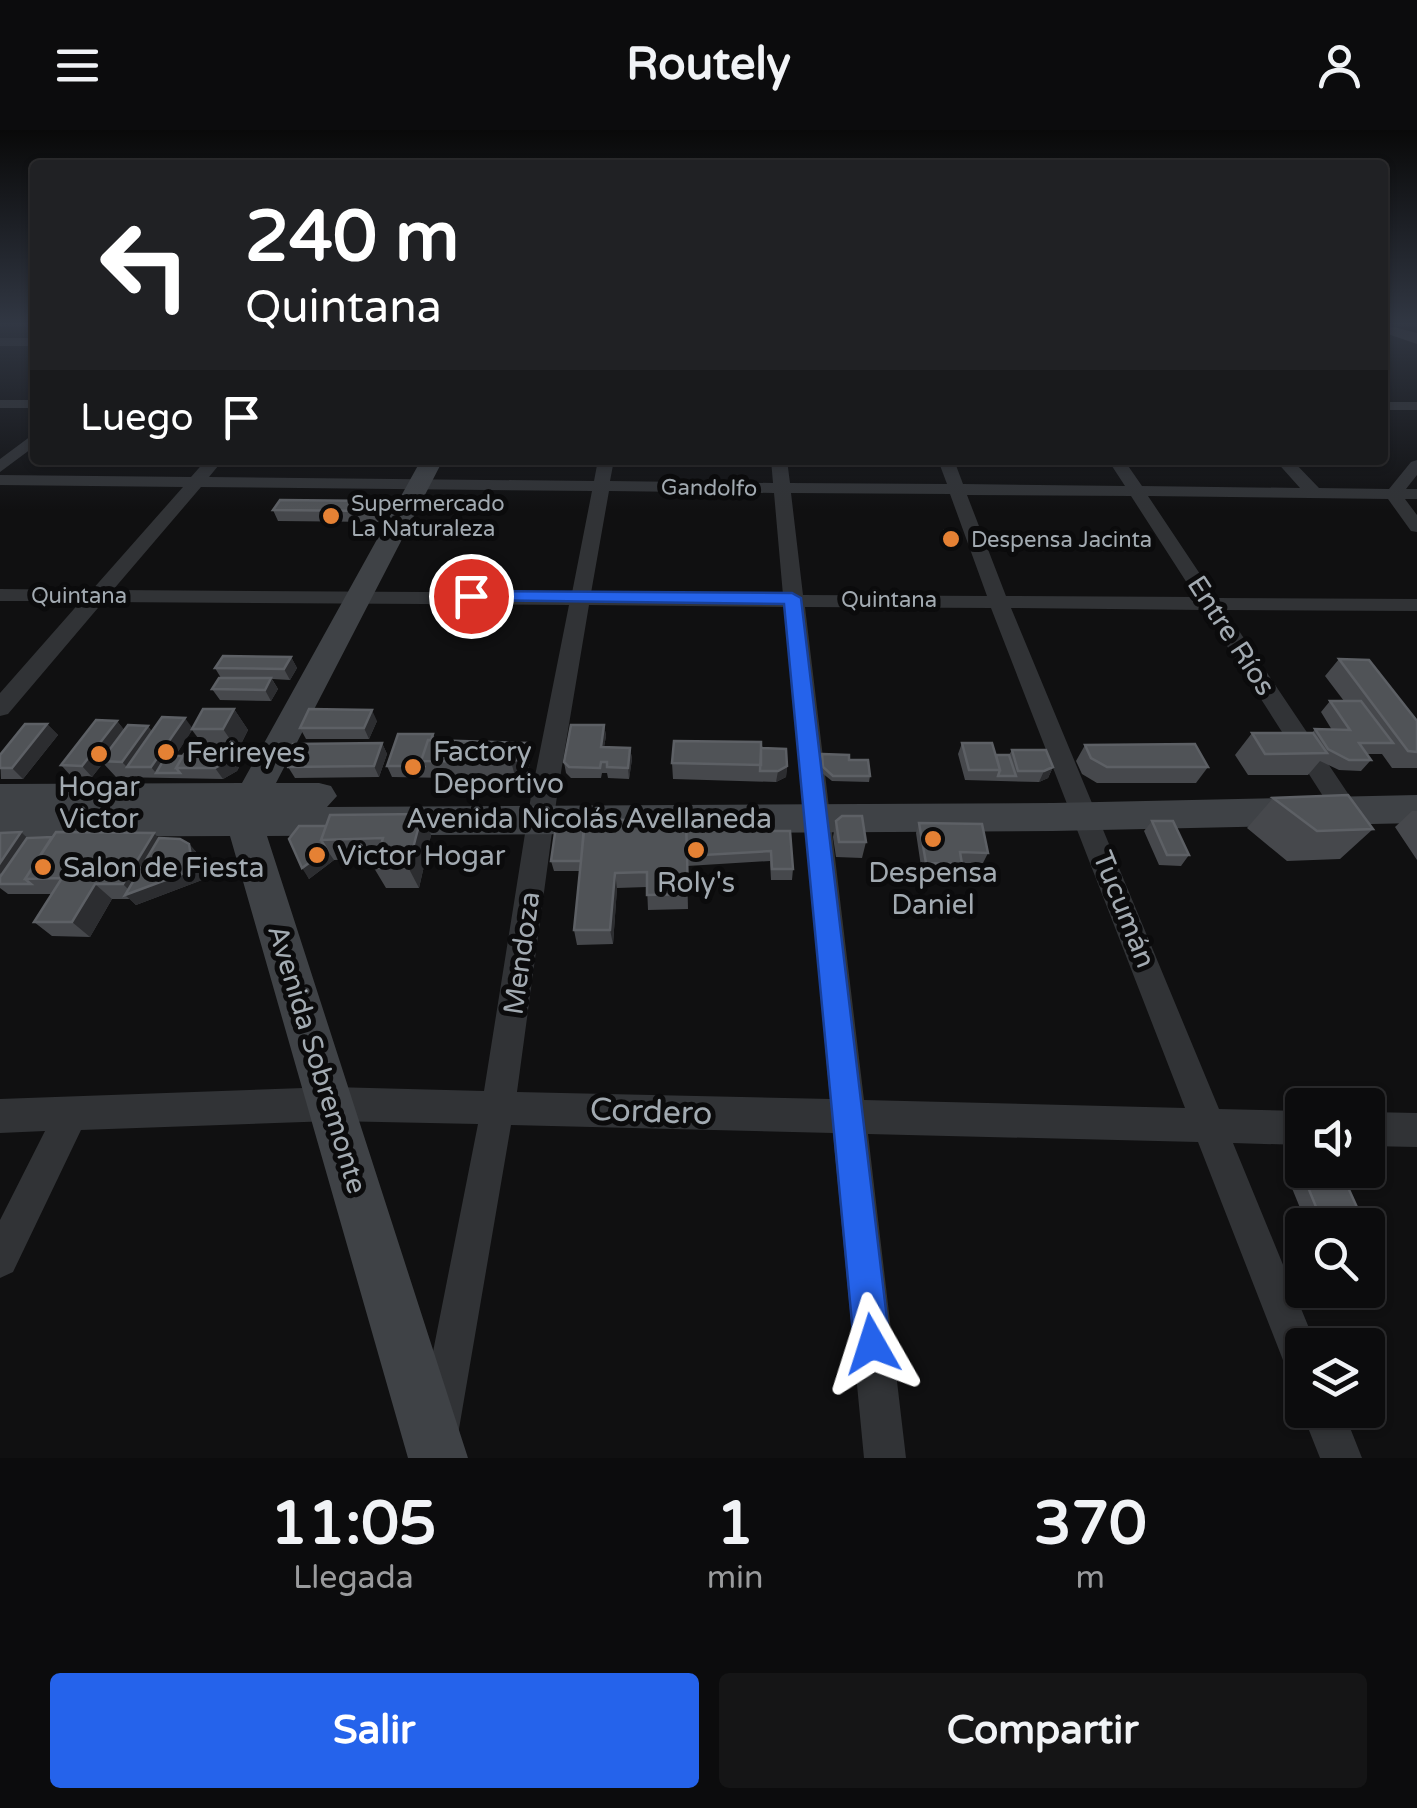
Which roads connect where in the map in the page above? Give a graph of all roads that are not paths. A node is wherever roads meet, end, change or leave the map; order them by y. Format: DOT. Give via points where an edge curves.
graph roads {
  1 [pos="0,404"];
  2 [pos="30,404"];
  3 [pos="1388,406"];
  4 [pos="1417,406"];
  5 [pos="30,442"];
  6 [pos="210,465"];
  7 [pos="605,465"];
  8 [pos="780,465"];
  9 [pos="948,465"];
  10 [pos="1119,465"];
  11 [pos="1288,465"];
  12 [pos="1417,465"];
  13 [pos="0,467"];
  14 [pos="425,472"];
  15 [pos="0,480"];
  16 [pos="196,483"];
  17 [pos="600,486"];
  18 [pos="782,488"];
  19 [pos="958,490"];
  20 [pos="1136,491"];
  21 [pos="1314,493"];
  22 [pos="1393,494"];
  23 [pos="1417,494"];
  24 [pos="1417,528"];
  25 [pos="0,595"];
  26 [pos="99,596"];
  27 [pos="360,596"];
  28 [pos="582,597"];
  29 [pos="792,598"];
  30 [pos="998,600"];
  31 [pos="1211,601"];
  32 [pos="1417,605"];
  33 [pos="0,708"];
  34 [pos="1417,790"];
  35 [pos="0,797"];
  36 [pos="1339,801"];
  37 [pos="542,807"];
  38 [pos="1084,807"];
  39 [pos="249,808"];
  40 [pos="813,808"];
  41 [pos="1417,810"];
  42 [pos="0,823"];
  43 [pos="332,1104"];
  44 [pos="498,1106"];
  45 [pos="0,1116"];
  46 [pos="70,1116"];
  47 [pos="847,1116"];
  48 [pos="1212,1126"];
  49 [pos="1285,1128"];
  50 [pos="1385,1129"];
  51 [pos="1417,1130"];
  52 [pos="0,1259"];
  53 [pos="1290,1328"];
  54 [pos="1329,1428"];
  55 [pos="435,1454"];
  56 [pos="884,1458"];
  57 [pos="1341,1458"];
  1 -- 2 [label="street"];
  3 -- 4 [label="street"];
  5 -- 13 [label="street"];
  6 -- 16 [label="street"];
  7 -- 17 [label="street, Mendoza"];
  8 -- 18 [label="street"];
  9 -- 19 [label="street, Tucumán"];
  10 -- 20 [label="street, Entre Ríos"];
  11 -- 21 [label="street"];
  12 -- 22 [label="street"];
  14 -- 16 [label="street, Gandolfo"];
  14 -- 17 [label="street, Gandolfo"];
  14 -- 27 [label="main road"];
  15 -- 16 [label="street, Gandolfo"];
  16 -- 26 [label="street"];
  17 -- 18 [label="street, Gandolfo"];
  17 -- 28 [label="street, Mendoza"];
  18 -- 19 [label="street, Gandolfo"];
  18 -- 29 [label="street"];
  19 -- 20 [label="street, Gandolfo"];
  19 -- 30 [label="street, Tucumán"];
  20 -- 21 [label="street, Gandolfo"];
  20 -- 31 [label="street, Entre Ríos"];
  21 -- 22 [label="street, Gandolfo"];
  22 -- 23 [label="street, Gandolfo"];
  22 -- 24 [label="street"];
  25 -- 26 [label="street, Quintana"];
  26 -- 27 [label="street, Quintana"];
  26 -- 33 [label="street"];
  27 -- 28 [label="street, Quintana"];
  27 -- 39 [label="main road"];
  28 -- 29 [label="street, Quintana"];
  28 -- 37 [label="street, Mendoza"];
  29 -- 30 [label="street, Quintana"];
  29 -- 40 [label="street"];
  30 -- 31 [label="street, Quintana"];
  30 -- 38 [label="street, Tucumán"];
  31 -- 32 [label="street, Quintana"];
  31 -- 36 [label="street, Entre Ríos"];
  34 -- 36 [label="main road, Avenida Nicolás Avellaneda"];
  35 -- 39 [label="main road, Avenida Nicolás Avellaneda"];
  36 -- 38 [label="main road, Avenida Nicolás Avellaneda"];
  36 -- 41 [label="main road, Avenida Nicolás Avellaneda"];
  37 -- 39 [label="main road, Avenida Nicolás Avellaneda"];
  37 -- 40 [label="main road, Avenida Nicolás Avellaneda"];
  37 -- 44 [label="street, Mendoza"];
  38 -- 40 [label="main road, Avenida Nicolás Avellaneda"];
  38 -- 48 [label="street, Tucumán"];
  39 -- 42 [label="main road, Avenida Nicolás Avellaneda"];
  39 -- 43 [label="main road, Avenida Sobremonte" via="250,847"];
  40 -- 47 [label="street"];
  43 -- 44 [label="street, Cordero"];
  43 -- 46 [label="street, Cordero"];
  43 -- 55 [label="main road, Avenida Sobremonte"];
  44 -- 47 [label="street, Cordero"];
  44 -- 55 [label="street, Mendoza"];
  45 -- 46 [label="street, Cordero"];
  46 -- 52 [label="street"];
  47 -- 48 [label="street, Cordero"];
  47 -- 56 [label="street"];
  48 -- 49 [label="street, Cordero"];
  48 -- 53 [label="street, Tucumán"];
  50 -- 51 [label="street"];
  54 -- 57 [label="street"];
}
